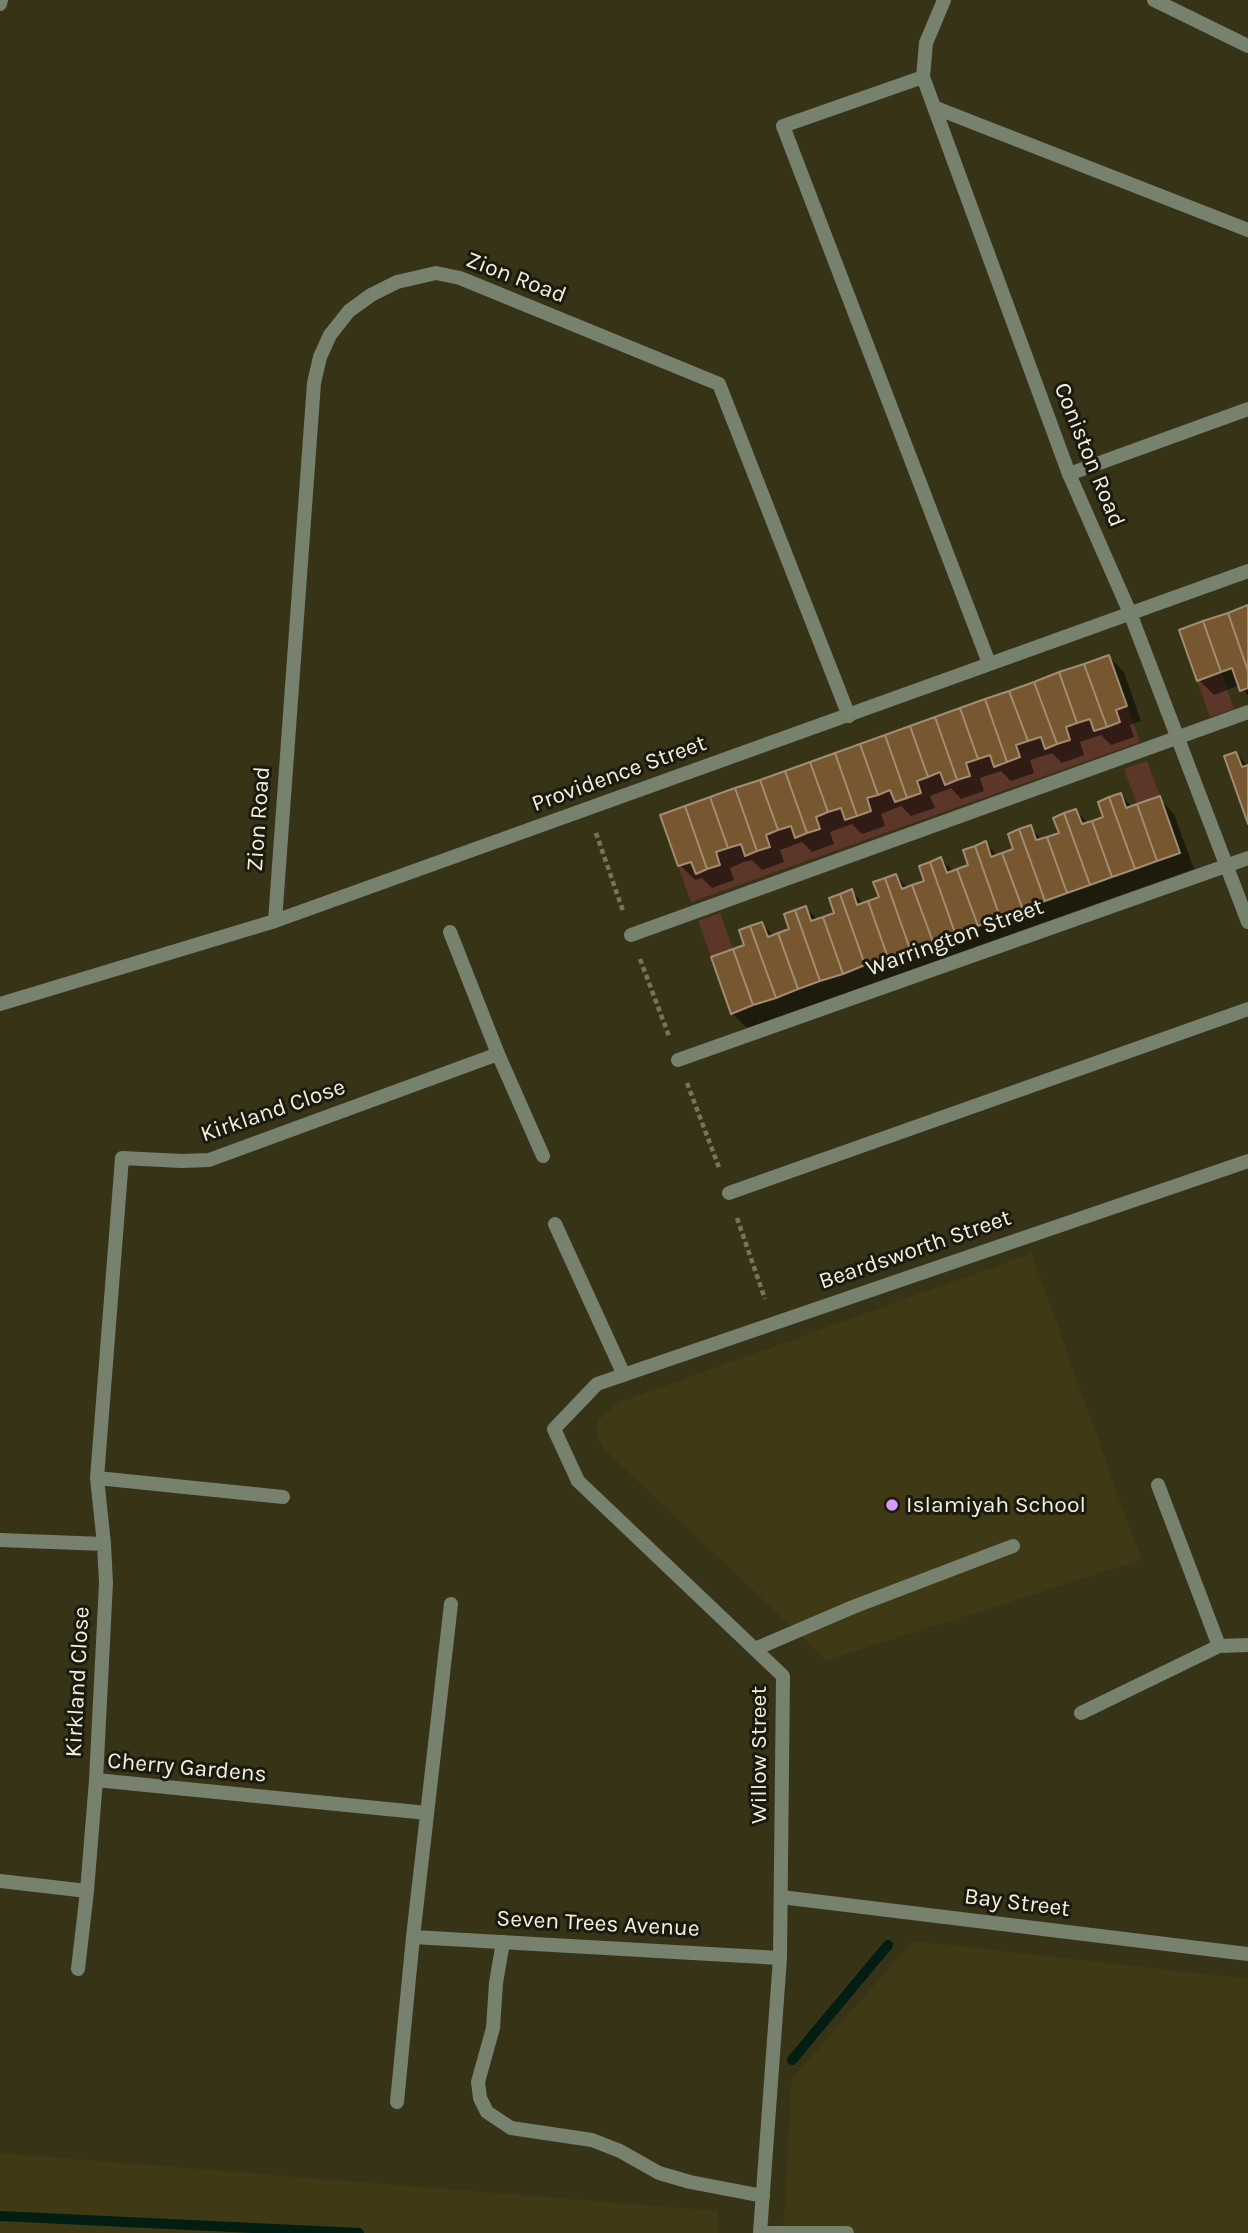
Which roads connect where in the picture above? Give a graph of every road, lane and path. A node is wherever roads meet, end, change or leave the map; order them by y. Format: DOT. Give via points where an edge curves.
graph roads {
  1 [pos="944,0"];
  2 [pos="1154,0"];
  3 [pos="1248,46"];
  4 [pos="923,76"];
  5 [pos="936,108"];
  6 [pos="1248,230"];
  7 [pos="1248,409"];
  8 [pos="1069,474"];
  9 [pos="1248,571"];
  10 [pos="1130,613"];
  11 [pos="989,663"];
  12 [pos="1248,712"];
  13 [pos="849,716"];
  14 [pos="1177,737"];
  15 [pos="1248,858"];
  16 [pos="1227,865"];
  17 [pos="275,921"];
  18 [pos="1248,922"];
  19 [pos="450,932"];
  20 [pos="631,935"];
  21 [pos="0,1004"];
  22 [pos="1248,1009"];
  23 [pos="498,1054"];
  24 [pos="678,1060"];
  25 [pos="543,1157"];
  26 [pos="1248,1161"];
  27 [pos="729,1193"];
  28 [pos="555,1224"];
  29 [pos="624,1376"];
  30 [pos="597,1384"];
  31 [pos="97,1478"];
  32 [pos="1158,1485"];
  33 [pos="283,1497"];
  34 [pos="0,1540"];
  35 [pos="104,1544"];
  36 [pos="1013,1546"];
  37 [pos="451,1604"];
  38 [pos="1248,1645"];
  39 [pos="1220,1646"];
  40 [pos="755,1649"];
  41 [pos="1081,1713"];
  42 [pos="96,1780"];
  43 [pos="427,1813"];
  44 [pos="0,1881"];
  45 [pos="87,1891"];
  46 [pos="781,1897"];
  47 [pos="413,1937"];
  48 [pos="503,1942"];
  49 [pos="1248,1954"];
  50 [pos="780,1958"];
  51 [pos="78,1969"];
  52 [pos="397,2102"];
  53 [pos="763,2196"];
  54 [pos="760,2233"];
  55 [pos="847,2233"];
  1 -- 4 [label="street, Coniston Road" via="926,43"];
  2 -- 3 [label="street"];
  4 -- 5 [label="street, Coniston Road"];
  4 -- 11 [label="street" via="783,126"];
  5 -- 6 [label="street"];
  5 -- 8 [label="street, Coniston Road"];
  7 -- 8 [label="street"];
  8 -- 10 [label="street, Coniston Road"];
  9 -- 10 [label="street, Providence Street"];
  10 -- 11 [label="street, Providence Street"];
  10 -- 14 [label="street, Coniston Road"];
  11 -- 13 [label="street, Providence Street"];
  12 -- 14 [label="street"];
  13 -- 17 [label="street, Providence Street"];
  13 -- 17 [label="street, Zion Road" via="719,384 460,278 436,273 397,282 349,311 330,335 314,383"];
  14 -- 16 [label="street, Coniston Road"];
  14 -- 20 [label="street"];
  15 -- 16 [label="street, Warrington Street"];
  16 -- 18 [label="street, Coniston Road"];
  16 -- 24 [label="street, Warrington Street"];
  17 -- 21 [label="street, Providence Street"];
  19 -- 23 [label="street"];
  22 -- 27 [label="street"];
  23 -- 25 [label="street"];
  23 -- 31 [label="street, Kirkland Close" via="209,1160 122,1158"];
  26 -- 29 [label="street, Beardsworth Street"];
  28 -- 29 [label="street"];
  29 -- 30 [label="street, Beardsworth Street"];
  30 -- 40 [label="street, Willow Street" via="554,1429 578,1482"];
  31 -- 33 [label="street"];
  31 -- 35 [label="street, Kirkland Close"];
  32 -- 39 [label="street"];
  34 -- 35 [label="street"];
  35 -- 42 [label="street, Kirkland Close"];
  36 -- 40 [label="street"];
  37 -- 43 [label="street"];
  38 -- 39 [label="street"];
  39 -- 41 [label="street"];
  40 -- 46 [label="street, Willow Street" via="783,1676"];
  42 -- 43 [label="street, Cherry Gardens"];
  42 -- 45 [label="street, Cherry Gardens"];
  43 -- 47 [label="street"];
  44 -- 45 [label="street"];
  45 -- 51 [label="street, Cherry Gardens"];
  46 -- 49 [label="street, Bay Street"];
  46 -- 50 [label="street, Willow Street"];
  47 -- 48 [label="street, Seven Trees Avenue"];
  47 -- 52 [label="street"];
  48 -- 50 [label="street, Seven Trees Avenue"];
  48 -- 53 [label="street" via="493,2028 478,2082 486,2112 510,2128 592,2140 659,2173"];
  50 -- 53 [label="street, Willow Street"];
  53 -- 54 [label="street, Willow Street"];
  54 -- 55 [label="street"];
}
